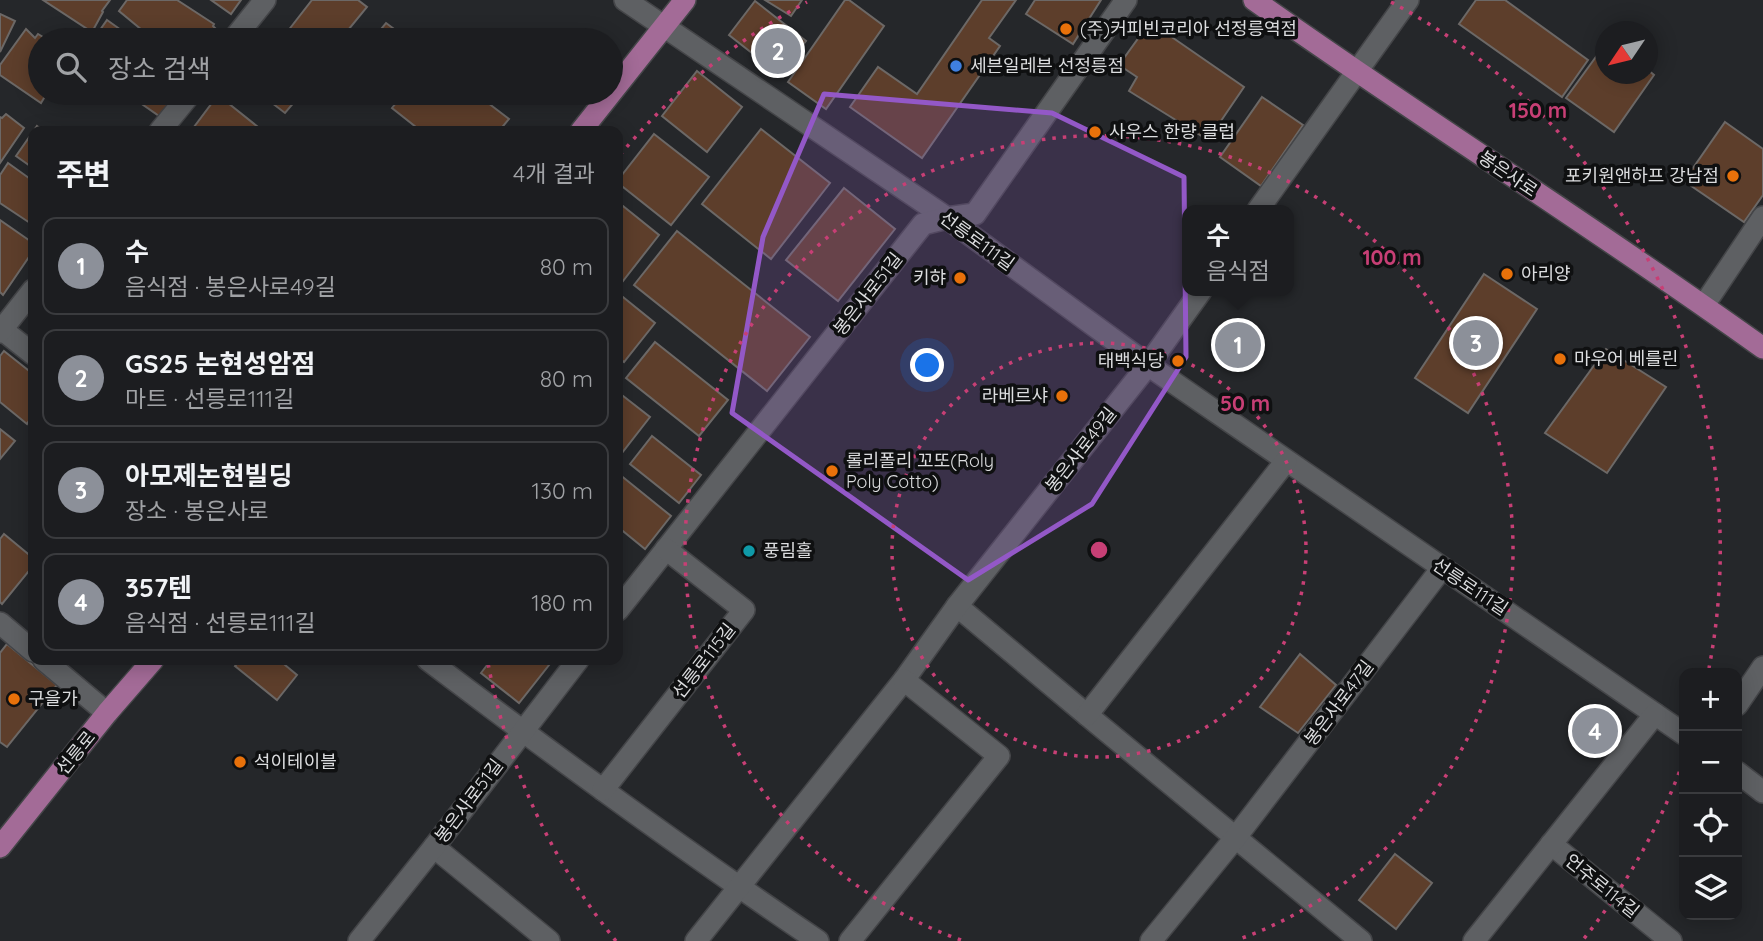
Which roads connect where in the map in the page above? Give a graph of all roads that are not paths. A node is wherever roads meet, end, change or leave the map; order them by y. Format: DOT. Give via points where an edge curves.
graph roads {
  1 [pos="265,0"];
  2 [pos="625,0"];
  3 [pos="685,0"];
  4 [pos="1126,0"];
  5 [pos="1254,0"];
  6 [pos="1408,0"];
  7 [pos="664,27"];
  8 [pos="243,28"];
  9 [pos="1357,73"];
  10 [pos="623,78"];
  11 [pos="181,105"];
  12 [pos="602,105"];
  13 [pos="164,126"];
  14 [pos="585,126"];
  15 [pos="1262,205"];
  16 [pos="1763,217"];
  17 [pos="947,218"];
  18 [pos="28,296"];
  19 [pos="1197,296"];
  20 [pos="1703,305"];
  21 [pos="1,330"];
  22 [pos="1763,348"];
  23 [pos="28,350"];
  24 [pos="1148,365"];
  25 [pos="1286,461"];
  26 [pos="666,549"];
  27 [pos="1442,568"];
  28 [pos="623,604"];
  29 [pos="957,606"];
  30 [pos="0,623"];
  31 [pos="28,647"];
  32 [pos="50,665"];
  33 [pos="149,665"];
  34 [pos="435,665"];
  35 [pos="574,665"];
  36 [pos="1763,667"];
  37 [pos="904,680"];
  38 [pos="1742,698"];
  39 [pos="107,713"];
  40 [pos="1654,713"];
  41 [pos="1087,715"];
  42 [pos="522,731"];
  43 [pos="1680,731"];
  44 [pos="1742,776"];
  45 [pos="603,790"];
  46 [pos="1763,792"];
  47 [pos="1236,837"];
  48 [pos="1551,844"];
  49 [pos="0,847"];
  50 [pos="434,847"];
  51 [pos="739,887"];
  52 [pos="1656,936"];
  53 [pos="359,941"];
  54 [pos="548,941"];
  55 [pos="696,941"];
  56 [pos="818,941"];
  57 [pos="850,941"];
  58 [pos="1151,941"];
  59 [pos="1361,941"];
  60 [pos="1474,941"];
  1 -- 8 [label="street"];
  2 -- 7 [label="street, 선릉로111길"];
  3 -- 7 [label="main road"];
  4 -- 17 [label="street, 봉은사로51길" via="975,214"];
  5 -- 9 [label="main road, 봉은사로"];
  6 -- 9 [label="street"];
  7 -- 10 [label="main road"];
  7 -- 17 [label="street, 선릉로111길"];
  9 -- 15 [label="street"];
  9 -- 20 [label="main road, 봉은사로"];
  11 -- 13 [label="street"];
  12 -- 14 [label="main road"];
  16 -- 20 [label="street"];
  17 -- 24 [label="street, 선릉로111길"];
  17 -- 26 [label="street, 봉은사로51길" via="923,224"];
  18 -- 21 [label="street"];
  19 -- 24 [label="street, 봉은사로49길"];
  20 -- 22 [label="main road, 봉은사로"];
  21 -- 23 [label="street"];
  24 -- 25 [label="street, 선릉로111길"];
  24 -- 29 [label="street, 봉은사로49길"];
  25 -- 27 [label="street, 선릉로111길"];
  25 -- 41 [label="street"];
  26 -- 28 [label="street, 봉은사로51길"];
  26 -- 45 [label="street, 선릉로115길" via="744,610"];
  27 -- 40 [label="street, 선릉로111길"];
  27 -- 47 [label="street, 봉은사로47길"];
  29 -- 37 [label="street, 봉은사로49길"];
  29 -- 41 [label="street"];
  30 -- 31 [label="street"];
  32 -- 39 [label="street"];
  33 -- 39 [label="main road, 선릉로"];
  34 -- 42 [label="street"];
  35 -- 42 [label="street, 봉은사로51길"];
  36 -- 38 [label="street"];
  37 -- 51 [label="street, 봉은사로49길"];
  37 -- 57 [label="street" via="999,756"];
  39 -- 49 [label="main road, 선릉로"];
  40 -- 43 [label="street, 선릉로111길"];
  40 -- 48 [label="street"];
  41 -- 47 [label="street"];
  42 -- 45 [label="street"];
  42 -- 50 [label="street, 봉은사로51길"];
  44 -- 46 [label="street"];
  45 -- 51 [label="street"];
  47 -- 58 [label="street, 봉은사로47길"];
  47 -- 59 [label="street"];
  48 -- 52 [label="street, 언주로114길"];
  48 -- 60 [label="street"];
  50 -- 53 [label="street, 봉은사로51길"];
  50 -- 54 [label="street"];
  51 -- 55 [label="street, 봉은사로49길"];
  51 -- 56 [label="street"];
}
